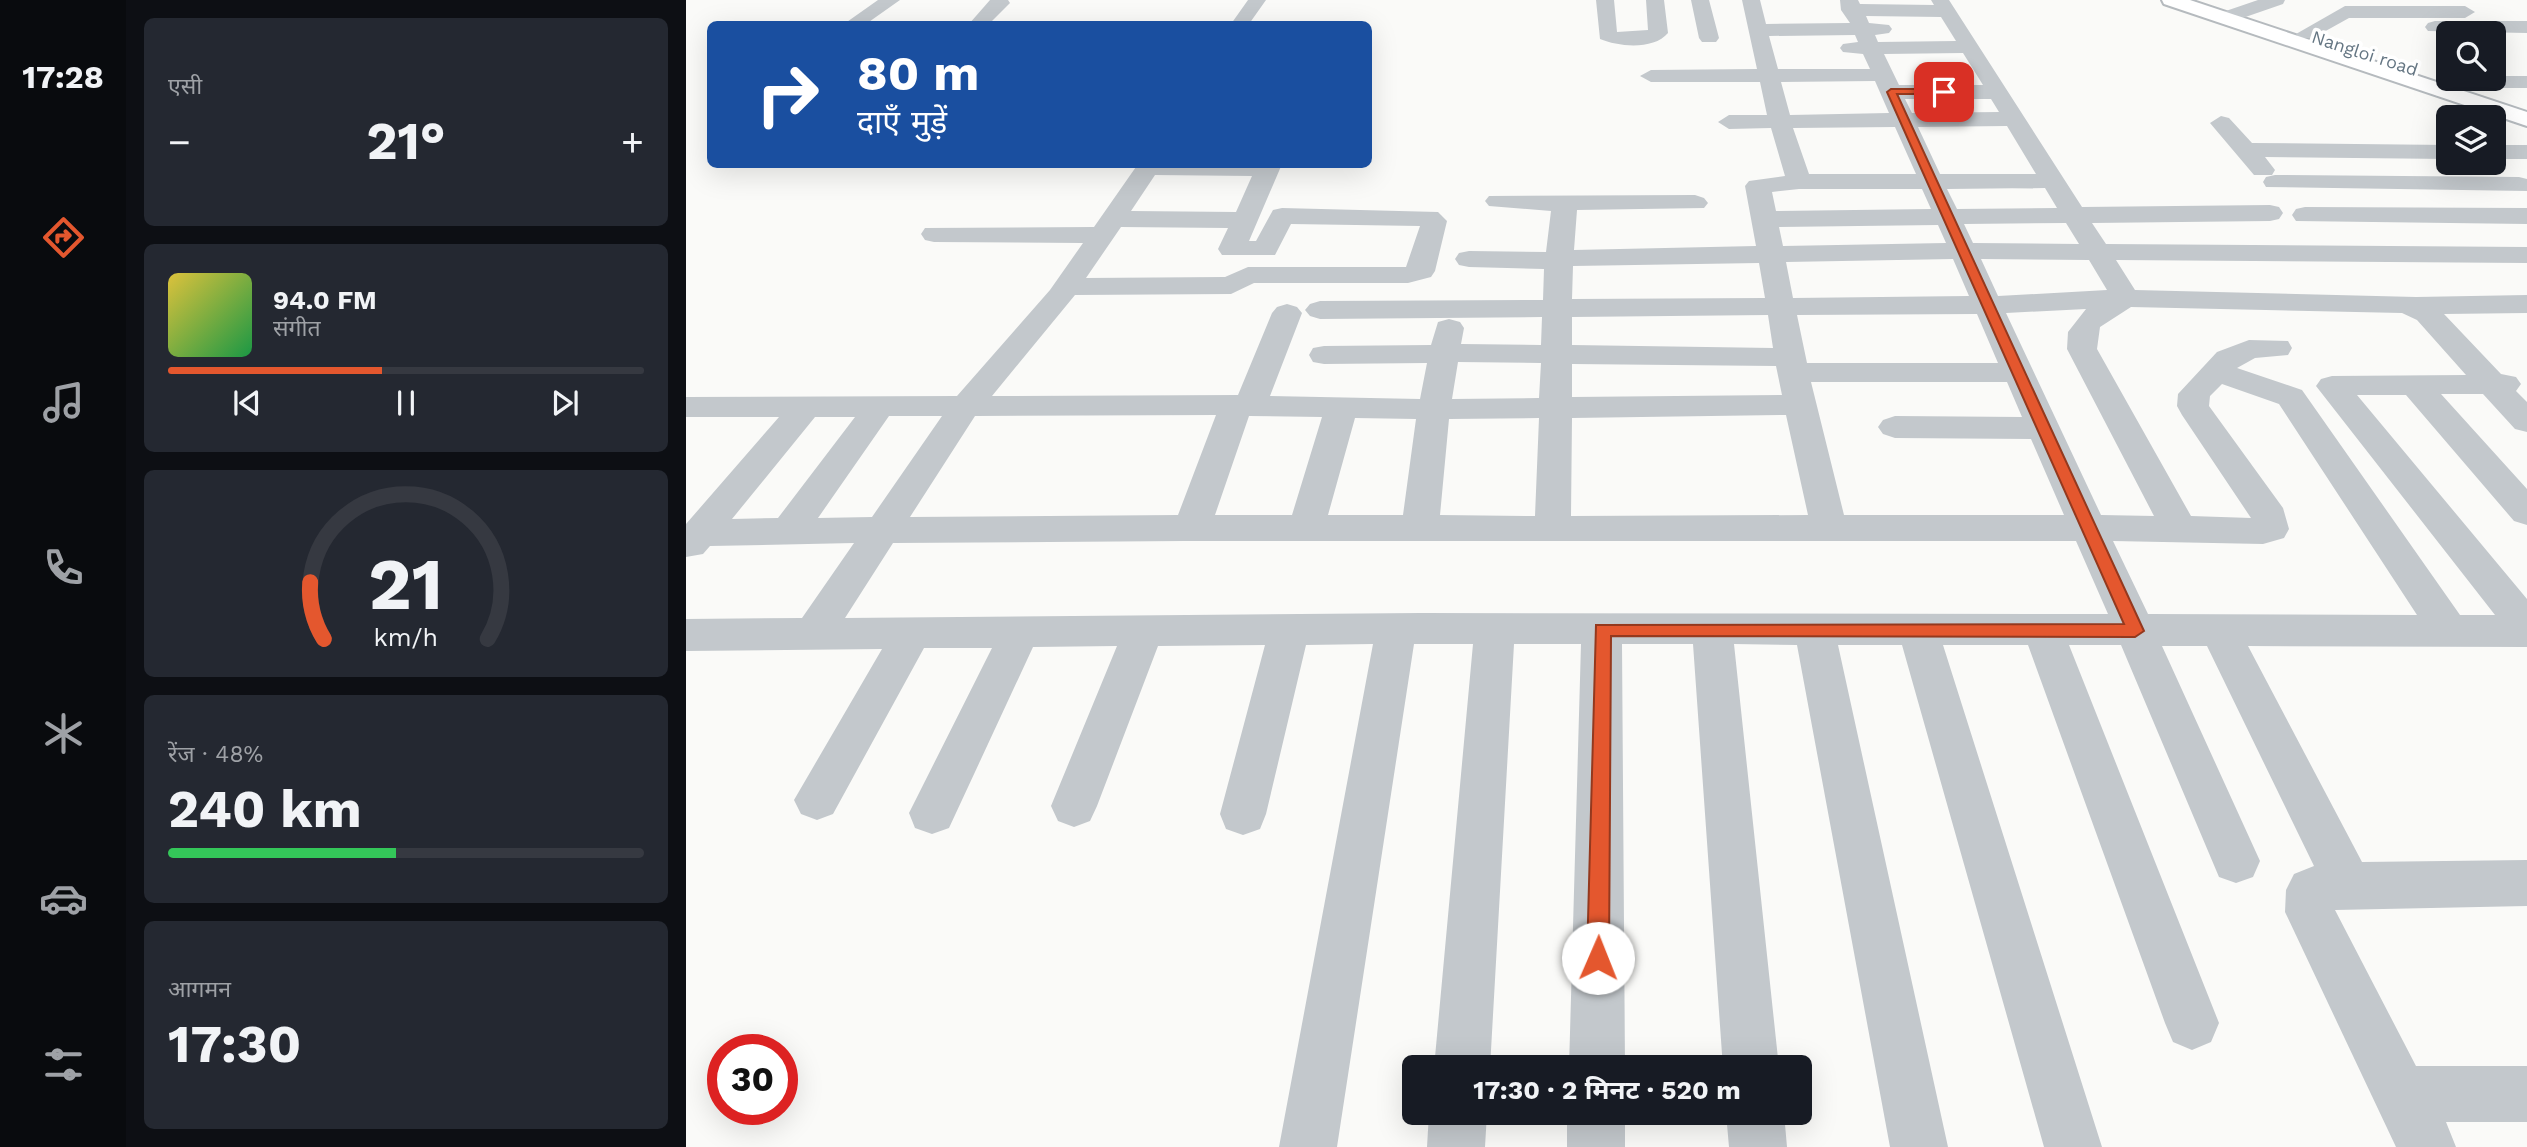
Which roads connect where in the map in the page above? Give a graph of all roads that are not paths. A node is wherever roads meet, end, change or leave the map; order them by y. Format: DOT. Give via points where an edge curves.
graph roads {
  1 [pos="891,0"];
  2 [pos="999,0"];
  3 [pos="1257,0"];
  4 [pos="1605,0"];
  5 [pos="1655,0"];
  6 [pos="1700,0"];
  7 [pos="2171,0"];
  8 [pos="2203,0"];
  9 [pos="2276,0"];
  10 [pos="2445,0"];
  11 [pos="2465,12"];
  12 [pos="2232,15"];
  13 [pos="858,21"];
  14 [pos="981,21"];
  15 [pos="1242,21"];
  16 [pos="2479,21"];
  17 [pos="1756,22"];
  18 [pos="2372,27"];
  19 [pos="2506,27"];
  20 [pos="2527,27"];
  21 [pos="2436,30"];
  22 [pos="2306,34"];
  23 [pos="1709,38"];
  24 [pos="2506,38"];
  25 [pos="1964,45"];
  26 [pos="2517,45"];
  27 [pos="2506,70"];
  28 [pos="1651,76"];
  29 [pos="1769,76"];
  30 [pos="1887,82"];
  31 [pos="2436,82"];
  32 [pos="2525,82"];
  33 [pos="2436,83"];
  34 [pos="2506,83"];
  35 [pos="2458,91"];
  36 [pos="2467,91"];
  37 [pos="1774,98"];
  38 [pos="1801,98"];
  39 [pos="1748,99"];
  40 [pos="2527,105"];
  41 [pos="2527,119"];
  42 [pos="2013,120"];
  43 [pos="1729,122"];
  44 [pos="1780,122"];
  45 [pos="2221,123"];
  46 [pos="1776,148"];
  47 [pos="1813,148"];
  48 [pos="2245,150"];
  49 [pos="2436,152"];
  50 [pos="2506,152"];
  51 [pos="2527,152"];
  52 [pos="1149,168"];
  53 [pos="1154,168"];
  54 [pos="1266,168"];
  55 [pos="1269,168"];
  56 [pos="2506,175"];
  57 [pos="1932,181"];
  58 [pos="1799,182"];
  59 [pos="2275,182"];
  60 [pos="2054,186"];
  61 [pos="1196,188"];
  62 [pos="2523,188"];
  63 [pos="2085,190"];
  64 [pos="1499,201"];
  65 [pos="1562,202"];
  66 [pos="1695,203"];
  67 [pos="2270,213"];
  68 [pos="2305,215"];
  69 [pos="2527,216"];
  70 [pos="2076,217"];
  71 [pos="1765,219"];
  72 [pos="1949,219"];
  73 [pos="1243,220"];
  74 [pos="1110,227"];
  75 [pos="934,234"];
  76 [pos="1963,251"];
  77 [pos="2099,253"];
  78 [pos="2341,254"];
  79 [pos="1771,256"];
  80 [pos="2525,256"];
  81 [pos="1469,259"];
  82 [pos="1559,261"];
  83 [pos="1067,287"];
  84 [pos="2123,298"];
  85 [pos="2527,304"];
  86 [pos="1987,305"];
  87 [pos="2416,306"];
  88 [pos="1781,307"];
  89 [pos="1558,308"];
  90 [pos="1452,309"];
  91 [pos="1320,310"];
  92 [pos="1287,313"];
  93 [pos="2277,348"];
  94 [pos="1444,354"];
  95 [pos="1324,355"];
  96 [pos="1557,355"];
  97 [pos="1792,365"];
  98 [pos="2216,371"];
  99 [pos="2018,373"];
  100 [pos="2414,384"];
  101 [pos="2490,384"];
  102 [pos="2527,384"];
  103 [pos="1195,395"];
  104 [pos="1247,402"];
  105 [pos="1803,405"];
  106 [pos="880,406"];
  107 [pos="698,407"];
  108 [pos="805,407"];
  109 [pos="1557,407"];
  110 [pos="964,408"];
  111 [pos="1341,408"];
  112 [pos="1434,409"];
  113 [pos="2527,422"];
  114 [pos="1895,427"];
  115 [pos="2043,428"];
  116 [pos="686,431"];
  117 [pos="2527,512"];
  118 [pos="2088,526"];
  119 [pos="886,528"];
  120 [pos="1553,528"];
  121 [pos="1829,528"];
  122 [pos="2180,528"];
  123 [pos="1420,529"];
  124 [pos="1191,530"];
  125 [pos="1306,530"];
  126 [pos="789,531"];
  127 [pos="693,541"];
  128 [pos="1396,629"];
  129 [pos="1495,629"];
  130 [pos="1602,629"];
  131 [pos="2527,629"];
  132 [pos="1289,630"];
  133 [pos="1712,630"];
  134 [pos="1815,630"];
  135 [pos="1918,631"];
  136 [pos="2043,631"];
  137 [pos="2135,631"];
  138 [pos="2220,631"];
  139 [pos="2449,631"];
  140 [pos="1020,632"];
  141 [pos="1143,632"];
  142 [pos="912,633"];
  143 [pos="813,634"];
  144 [pos="691,641"];
  145 [pos="817,800"];
  146 [pos="1074,806"];
  147 [pos="932,813"];
  148 [pos="1243,814"];
  149 [pos="2236,861"];
  150 [pos="2527,883"];
  151 [pos="2348,885"];
  152 [pos="2192,1023"];
  153 [pos="1463,1055"];
  154 [pos="1597,1055"];
  155 [pos="1750,1055"];
  156 [pos="2399,1094"];
  157 [pos="2527,1094"];
  158 [pos="1457,1125"];
  159 [pos="1596,1125"];
  160 [pos="1756,1125"];
  161 [pos="1308,1147"];
  162 [pos="1456,1147"];
  163 [pos="1596,1147"];
  164 [pos="1758,1147"];
  165 [pos="1919,1147"];
  166 [pos="2073,1147"];
  167 [pos="2427,1147"];
  1 -- 13 [label="street"];
  2 -- 14 [label="street"];
  3 -- 15 [label="street"];
  4 -- 5 [label="street" via="1607,35 1619,39 1658,33"];
  6 -- 23 [label="street"];
  7 -- 12 [label="main road"];
  8 -- 12 [label="main road, Nangloi road"];
  9 -- 12 [label="street"];
  10 -- 11 [label="street"];
  11 -- 16 [label="street"];
  11 -- 22 [label="street" via="2346,12"];
  12 -- 22 [label="main road, Nangloi road"];
  12 -- 33 [label="main road"];
  17 -- 29 [label="street"];
  17 -- 30 [label="street"];
  17 -- 30 [label="street"];
  18 -- 21 [label="street"];
  19 -- 20 [label="street"];
  22 -- 31 [label="main road, Nangloi road"];
  24 -- 26 [label="street"];
  25 -- 30 [label="street"];
  25 -- 30 [label="street"];
  25 -- 30 [label="street"];
  25 -- 42 [label="street"];
  27 -- 32 [label="street"];
  28 -- 29 [label="street"];
  29 -- 30 [label="street"];
  29 -- 37 [label="street"];
  30 -- 42 [label="street"];
  30 -- 44 [label="street"];
  30 -- 57 [label="street"];
  32 -- 34 [label="street"];
  35 -- 41 [label="main road"];
  36 -- 40 [label="main road, Nangloi road"];
  37 -- 38 [label="street"];
  37 -- 39 [label="street"];
  37 -- 44 [label="street"];
  42 -- 60 [label="street" via="2017,146"];
  43 -- 44 [label="street"];
  44 -- 46 [label="street"];
  45 -- 48 [label="street"];
  46 -- 47 [label="street"];
  46 -- 58 [label="street"];
  48 -- 49 [label="street"];
  48 -- 59 [label="street"];
  50 -- 51 [label="street"];
  52 -- 74 [label="street"];
  53 -- 61 [label="street"];
  54 -- 61 [label="street"];
  55 -- 73 [label="street"];
  56 -- 62 [label="street"];
  57 -- 58 [label="street"];
  57 -- 60 [label="street"];
  57 -- 72 [label="street"];
  58 -- 71 [label="street" via="1758,186"];
  59 -- 62 [label="street"];
  59 -- 68 [label="street"];
  60 -- 63 [label="street"];
  60 -- 70 [label="street"];
  61 -- 73 [label="street"];
  61 -- 74 [label="street"];
  64 -- 65 [label="street"];
  65 -- 66 [label="street"];
  65 -- 82 [label="street"];
  67 -- 70 [label="street"];
  68 -- 69 [label="street"];
  68 -- 78 [label="street"];
  70 -- 72 [label="street"];
  70 -- 77 [label="street"];
  71 -- 72 [label="street"];
  71 -- 79 [label="street"];
  72 -- 76 [label="street"];
  73 -- 83 [label="street" via="1235,251 1265,249 1282,216 1434,221 1421,271 1414,275 1248,275 1231,285"];
  74 -- 75 [label="street"];
  74 -- 83 [label="street"];
  76 -- 77 [label="street"];
  76 -- 79 [label="street"];
  76 -- 86 [label="street"];
  77 -- 78 [label="street"];
  77 -- 84 [label="street"];
  78 -- 80 [label="street"];
  79 -- 82 [label="street"];
  79 -- 88 [label="street"];
  81 -- 82 [label="street"];
  82 -- 89 [label="street"];
  83 -- 110 [label="street"];
  84 -- 86 [label="street"];
  84 -- 87 [label="street"];
  84 -- 122 [label="street" via="2088,321 2082,349"];
  85 -- 87 [label="street"];
  86 -- 88 [label="street"];
  86 -- 99 [label="street"];
  87 -- 101 [label="street"];
  88 -- 89 [label="street"];
  88 -- 97 [label="street"];
  89 -- 90 [label="street"];
  89 -- 96 [label="street"];
  90 -- 91 [label="street"];
  90 -- 94 [label="street"];
  92 -- 104 [label="street"];
  93 -- 98 [label="street" via="2240,351"];
  94 -- 95 [label="street"];
  94 -- 96 [label="street"];
  94 -- 112 [label="street"];
  96 -- 97 [label="street"];
  96 -- 109 [label="street"];
  97 -- 99 [label="street"];
  97 -- 105 [label="street"];
  98 -- 122 [label="street" via="2194,394 2193,406 2273,524 2263,531"];
  98 -- 139 [label="street" via="2291,397"];
  99 -- 115 [label="street"];
  100 -- 101 [label="street"];
  100 -- 117 [label="street"];
  100 -- 131 [label="street" via="2332,386"];
  101 -- 102 [label="street"];
  101 -- 113 [label="street"];
  103 -- 104 [label="street"];
  104 -- 110 [label="street"];
  104 -- 111 [label="street"];
  104 -- 124 [label="street"];
  105 -- 109 [label="street"];
  105 -- 121 [label="street"];
  106 -- 108 [label="street"];
  106 -- 110 [label="street"];
  106 -- 126 [label="street"];
  107 -- 108 [label="street"];
  107 -- 116 [label="street"];
  108 -- 127 [label="street"];
  109 -- 112 [label="street"];
  109 -- 120 [label="street"];
  110 -- 119 [label="street"];
  111 -- 112 [label="street"];
  111 -- 125 [label="street"];
  112 -- 123 [label="street"];
  114 -- 115 [label="street"];
  115 -- 118 [label="street"];
  118 -- 121 [label="street"];
  118 -- 122 [label="street"];
  118 -- 137 [label="street"];
  119 -- 124 [label="street"];
  119 -- 126 [label="street"];
  119 -- 143 [label="street"];
  120 -- 121 [label="street"];
  120 -- 123 [label="street"];
  123 -- 125 [label="street"];
  124 -- 125 [label="street"];
  126 -- 127 [label="street"];
  128 -- 129 [label="street"];
  128 -- 132 [label="street"];
  128 -- 161 [label="street"];
  129 -- 130 [label="street"];
  129 -- 153 [label="street"];
  130 -- 133 [label="street"];
  130 -- 154 [label="street"];
  131 -- 139 [label="street"];
  132 -- 141 [label="street"];
  132 -- 148 [label="street"];
  133 -- 134 [label="street"];
  133 -- 155 [label="street"];
  134 -- 135 [label="street"];
  134 -- 165 [label="street"];
  135 -- 136 [label="street"];
  135 -- 166 [label="street"];
  136 -- 137 [label="street"];
  136 -- 152 [label="street"];
  137 -- 138 [label="street"];
  137 -- 149 [label="street"];
  138 -- 139 [label="street"];
  138 -- 151 [label="street"];
  140 -- 141 [label="street"];
  140 -- 142 [label="street"];
  140 -- 147 [label="street"];
  141 -- 146 [label="street"];
  142 -- 143 [label="street"];
  142 -- 145 [label="street"];
  143 -- 144 [label="street"];
  150 -- 151 [label="street"];
  151 -- 156 [label="street" via="2311,890 2310,912"];
  156 -- 157 [label="street"];
  156 -- 167 [label="street"];
  158 -- 162 [label="street"];
  159 -- 163 [label="street"];
  160 -- 164 [label="street"];
}
